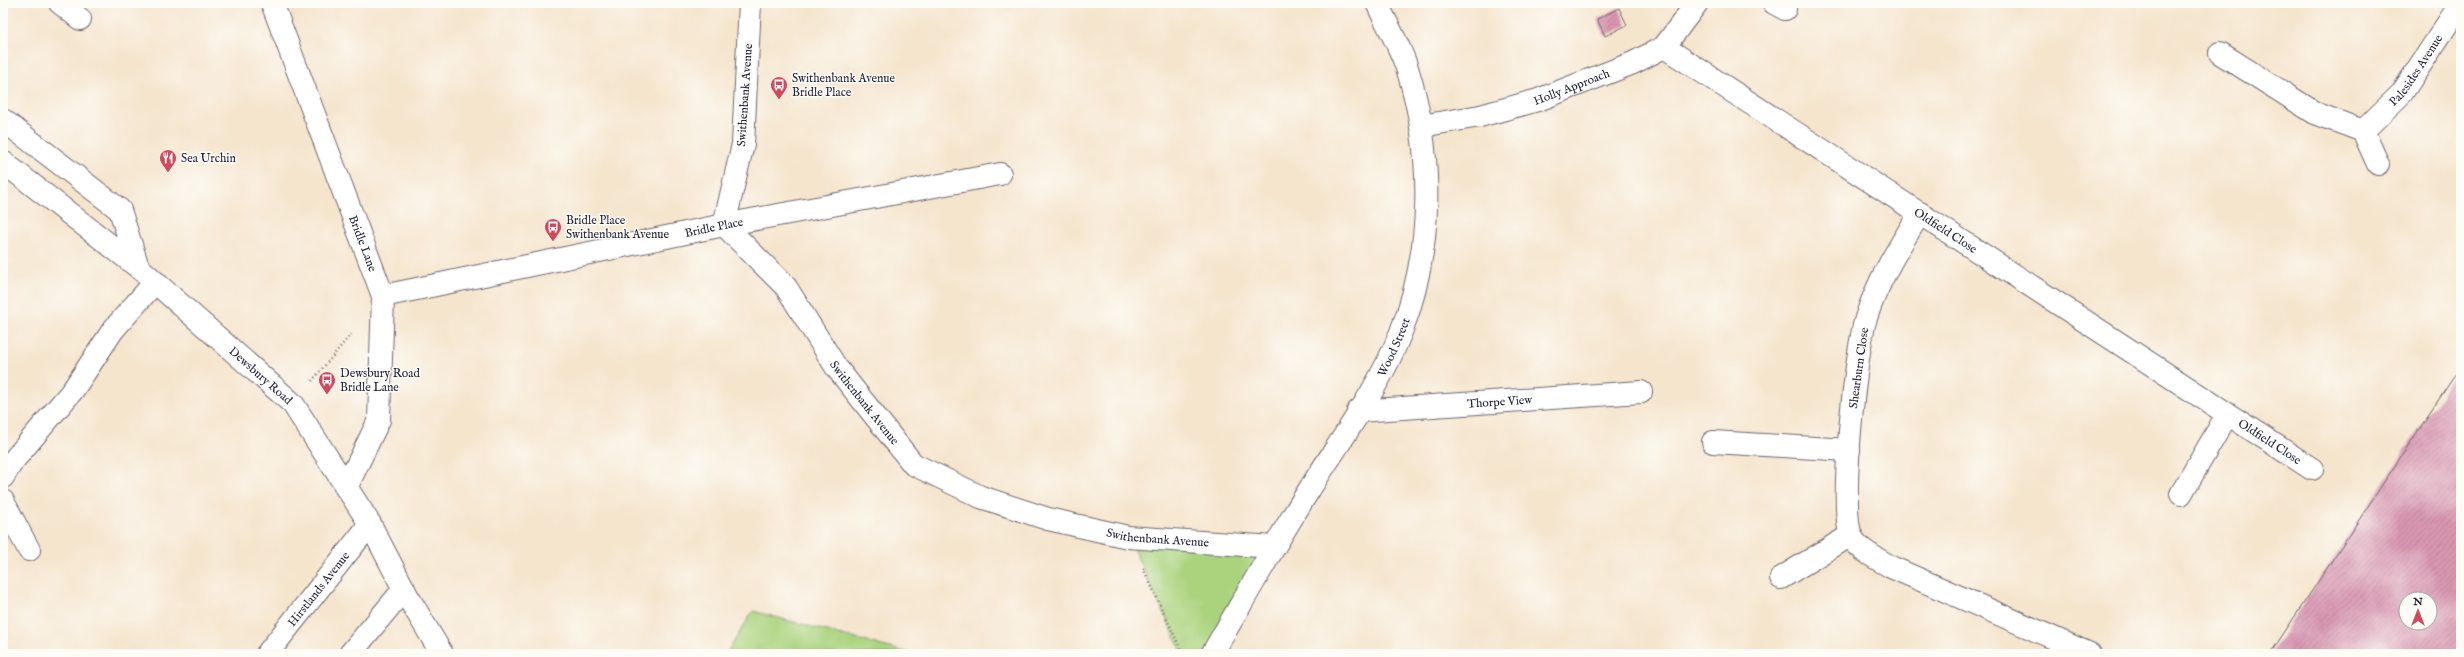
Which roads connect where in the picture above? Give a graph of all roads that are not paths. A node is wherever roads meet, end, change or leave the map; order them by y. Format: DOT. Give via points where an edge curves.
graph roads {
  1 [pos="60,3"];
  2 [pos="272,3"];
  3 [pos="750,3"];
  4 [pos="1376,3"];
  5 [pos="1697,3"];
  6 [pos="2461,3"];
  7 [pos="80,19"];
  8 [pos="1664,47"];
  9 [pos="2220,54"];
  10 [pos="3,120"];
  11 [pos="1421,126"];
  12 [pos="2363,131"];
  13 [pos="3,162"];
  14 [pos="2378,164"];
  15 [pos="1000,174"];
  16 [pos="1920,213"];
  17 [pos="724,226"];
  18 [pos="138,267"];
  19 [pos="155,282"];
  20 [pos="383,296"];
  21 [pos="1641,392"];
  22 [pos="1358,411"];
  23 [pos="2228,415"];
  24 [pos="1713,442"];
  25 [pos="1849,450"];
  26 [pos="2312,469"];
  27 [pos="3,477"];
  28 [pos="346,488"];
  29 [pos="2181,494"];
  30 [pos="3,501"];
  31 [pos="370,524"];
  32 [pos="1851,535"];
  33 [pos="1274,547"];
  34 [pos="29,550"];
  35 [pos="1781,578"];
  36 [pos="404,589"];
  37 [pos="2080,652"];
  38 [pos="267,654"];
  39 [pos="350,654"];
  40 [pos="442,654"];
  41 [pos="1212,654"];
  1 -- 7 [label="street"];
  2 -- 20 [label="street, Bridle Lane"];
  3 -- 17 [label="street, Swithenbank Avenue" via="743,144"];
  4 -- 11 [label="street, Wood Street" via="1408,70"];
  5 -- 8 [label="street, Holly Approach"];
  6 -- 12 [label="street, Palesides Avenue" via="2402,93"];
  8 -- 11 [label="street, Holly Approach" via="1633,63 1538,100 1480,116"];
  8 -- 16 [label="street, Oldfield Close"];
  9 -- 12 [label="street" via="2316,113"];
  10 -- 18 [label="street" via="120,210"];
  11 -- 22 [label="street, Wood Street" via="1426,186 1423,251 1401,332 1381,374"];
  12 -- 14 [label="street"];
  13 -- 18 [label="street, Dewsbury Road"];
  15 -- 17 [label="street, Bridle Place"];
  16 -- 23 [label="street, Oldfield Close"];
  16 -- 25 [label="street, Shearburn Close" via="1884,273 1865,319"];
  17 -- 20 [label="street, Bridle Place"];
  17 -- 33 [label="street, Swithenbank Avenue" via="786,287 836,367 913,464 982,497 1048,519 1128,536"];
  18 -- 19 [label="street, Dewsbury Road"];
  19 -- 27 [label="street" via="113,330 73,390 13,461"];
  19 -- 28 [label="street, Dewsbury Road" via="292,404"];
  20 -- 28 [label="street, Bridle Lane" via="379,420"];
  21 -- 22 [label="street, Thorpe View"];
  22 -- 33 [label="street, Wood Street"];
  23 -- 26 [label="street, Oldfield Close"];
  23 -- 29 [label="street, Oldfield Close"];
  24 -- 25 [label="street"];
  25 -- 32 [label="street, Shearburn Close" via="1847,505"];
  28 -- 31 [label="street, Dewsbury Road"];
  30 -- 34 [label="street"];
  31 -- 36 [label="street, Dewsbury Road"];
  31 -- 38 [label="street, Hirstlands Avenue"];
  32 -- 35 [label="street"];
  32 -- 37 [label="street" via="1865,552 1890,567"];
  33 -- 41 [label="street, Wood Street"];
  36 -- 39 [label="street"];
  36 -- 40 [label="street, Dewsbury Road"];
}
